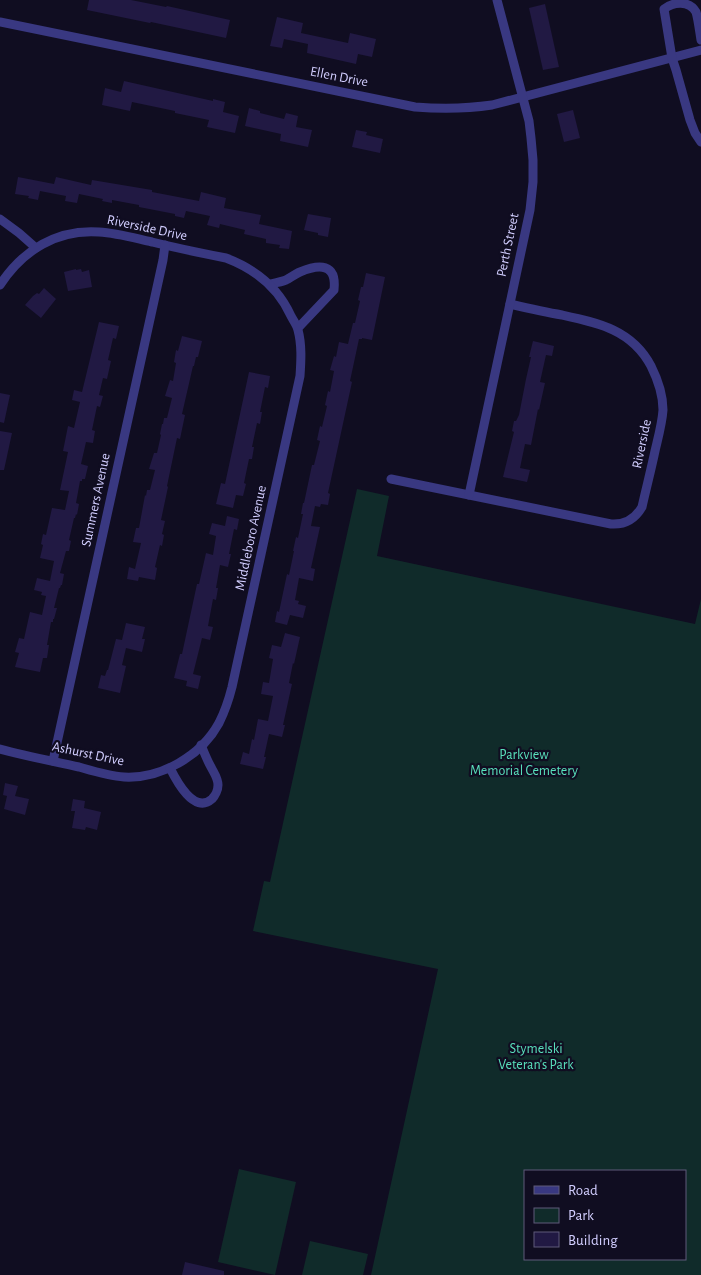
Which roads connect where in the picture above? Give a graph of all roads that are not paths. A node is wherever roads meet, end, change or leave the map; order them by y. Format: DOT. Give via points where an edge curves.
graph roads {
  1 [pos="497,0"];
  2 [pos="0,22"];
  3 [pos="701,40"];
  4 [pos="701,50"];
  5 [pos="672,58"];
  6 [pos="522,97"];
  7 [pos="701,142"];
  8 [pos="0,219"];
  9 [pos="165,245"];
  10 [pos="36,248"];
  11 [pos="270,284"];
  12 [pos="0,285"];
  13 [pos="284,302"];
  14 [pos="510,304"];
  15 [pos="298,328"];
  16 [pos="391,479"];
  17 [pos="469,495"];
  18 [pos="201,745"];
  19 [pos="0,749"];
  20 [pos="189,756"];
  21 [pos="53,762"];
  22 [pos="170,768"];
  1 -- 6 [label="street, Perth Street"];
  2 -- 6 [label="street, Ellen Drive" via="415,107 470,108"];
  3 -- 5 [label="street" via="696,12 684,2 670,5 664,9"];
  4 -- 5 [label="street, Ellen Drive"];
  5 -- 6 [label="street, Ellen Drive"];
  5 -- 7 [label="street" via="690,120"];
  6 -- 14 [label="street, Perth Street" via="531,138 533,182"];
  8 -- 10 [label="street"];
  9 -- 10 [label="street, Riverside Drive" via="88,231 61,236"];
  9 -- 11 [label="street, Riverside Drive" via="226,258 253,271"];
  9 -- 21 [label="street, Summers Avenue"];
  10 -- 12 [label="street, Riverside Drive" via="9,271"];
  11 -- 13 [label="street, Riverside Drive"];
  11 -- 15 [label="street" via="321,266 333,273 334,290"];
  13 -- 15 [label="street, Middleboro Avenue"];
  14 -- 17 [label="street, Perth Street"];
  14 -- 17 [label="street, Riverside" via="600,324 632,342 656,374 663,410 659,435 642,507 636,516 624,523 612,524"];
  15 -- 18 [label="street, Middleboro Avenue" via="300,376 232,686 219,722"];
  16 -- 17 [label="street"];
  18 -- 20 [label="street, Middleboro Avenue"];
  18 -- 22 [label="street" via="218,780 219,788 211,800 204,803 193,800 179,785"];
  19 -- 21 [label="street, Ashurst Drive"];
  20 -- 22 [label="street, Ashurst Drive"];
  21 -- 22 [label="street, Ashurst Drive" via="124,777"];
}
